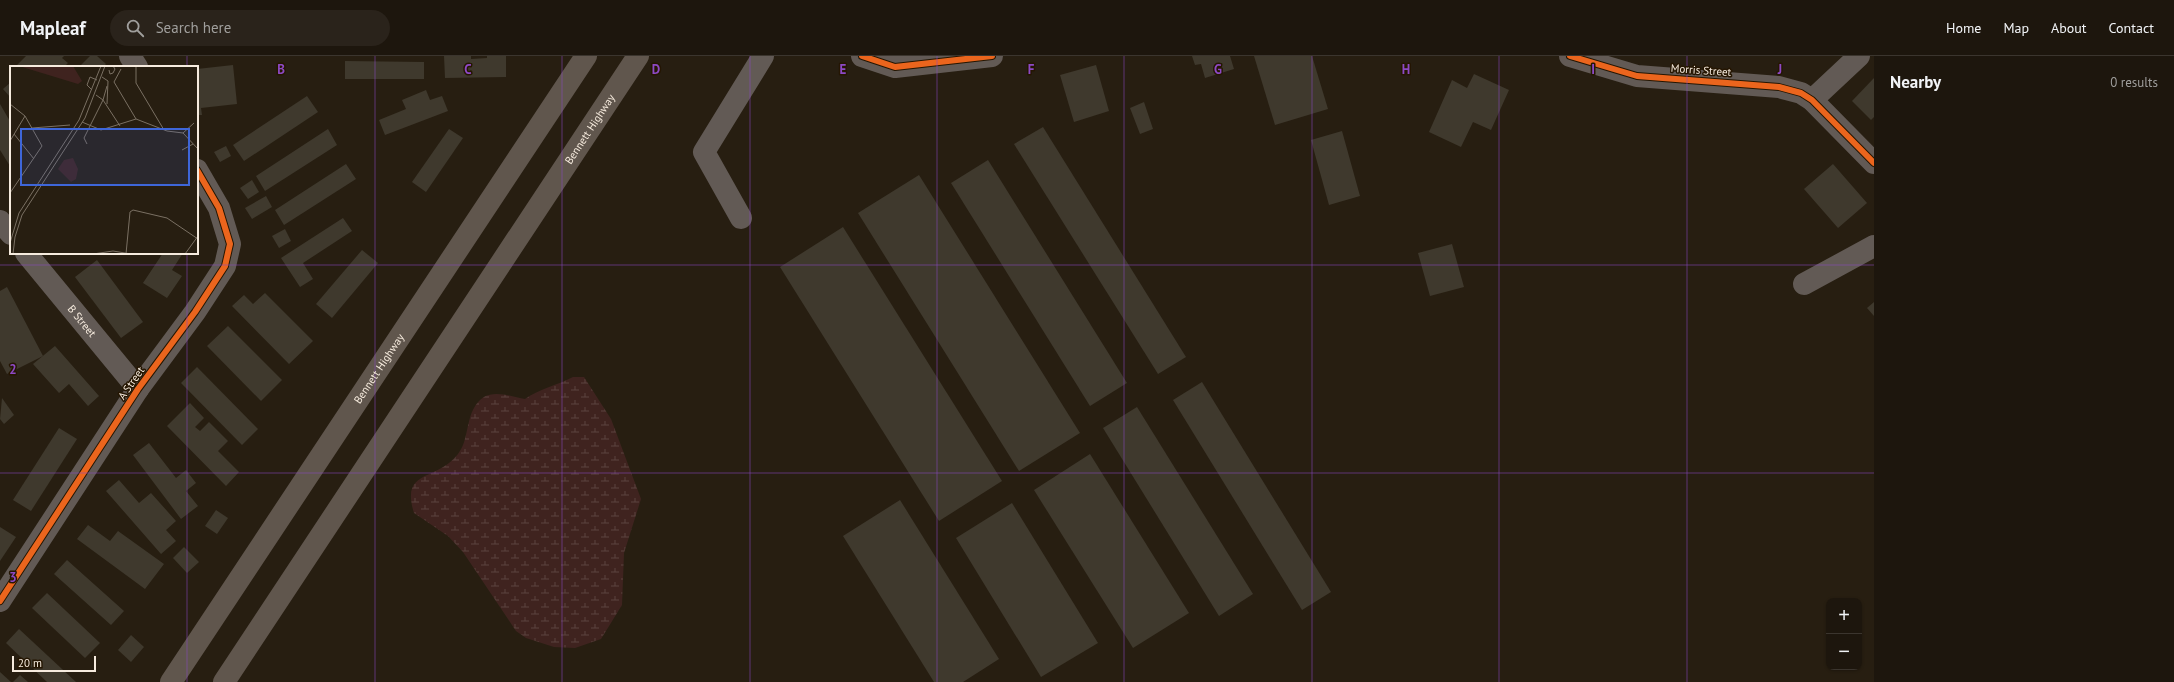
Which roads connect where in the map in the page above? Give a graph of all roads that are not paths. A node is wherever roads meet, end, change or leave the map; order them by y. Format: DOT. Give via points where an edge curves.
graph roads {
  1 [pos="130,56"];
  2 [pos="586,56"];
  3 [pos="638,56"];
  4 [pos="763,56"];
  5 [pos="862,56"];
  6 [pos="992,56"];
  7 [pos="1570,56"];
  8 [pos="1859,56"];
  9 [pos="1595,60"];
  10 [pos="136,66"];
  11 [pos="1812,100"];
  12 [pos="1874,163"];
  13 [pos="198,172"];
  14 [pos="741,218"];
  15 [pos="0,221"];
  16 [pos="10,233"];
  17 [pos="1874,246"];
  18 [pos="27,254"];
  19 [pos="1804,284"];
  20 [pos="138,389"];
  21 [pos="0,601"];
  22 [pos="171,682"];
  23 [pos="224,682"];
  1 -- 10 [label="street"];
  2 -- 22 [label="highway, Bennett Highway"];
  3 -- 23 [label="highway, Bennett Highway"];
  4 -- 14 [label="street" via="704,152"];
  5 -- 6 [label="street" via="895,67"];
  7 -- 9 [label="street, Morris Street"];
  8 -- 11 [label="street"];
  9 -- 11 [label="street, Morris Street" via="1637,76 1779,87 1801,93"];
  11 -- 12 [label="street, Morris Street"];
  13 -- 20 [label="street, A Street" via="219,208 224,223 230,244 225,266 195,312"];
  15 -- 16 [label="street"];
  17 -- 19 [label="street"];
  18 -- 20 [label="street, B Street"];
  20 -- 21 [label="street, A Street"];
}
